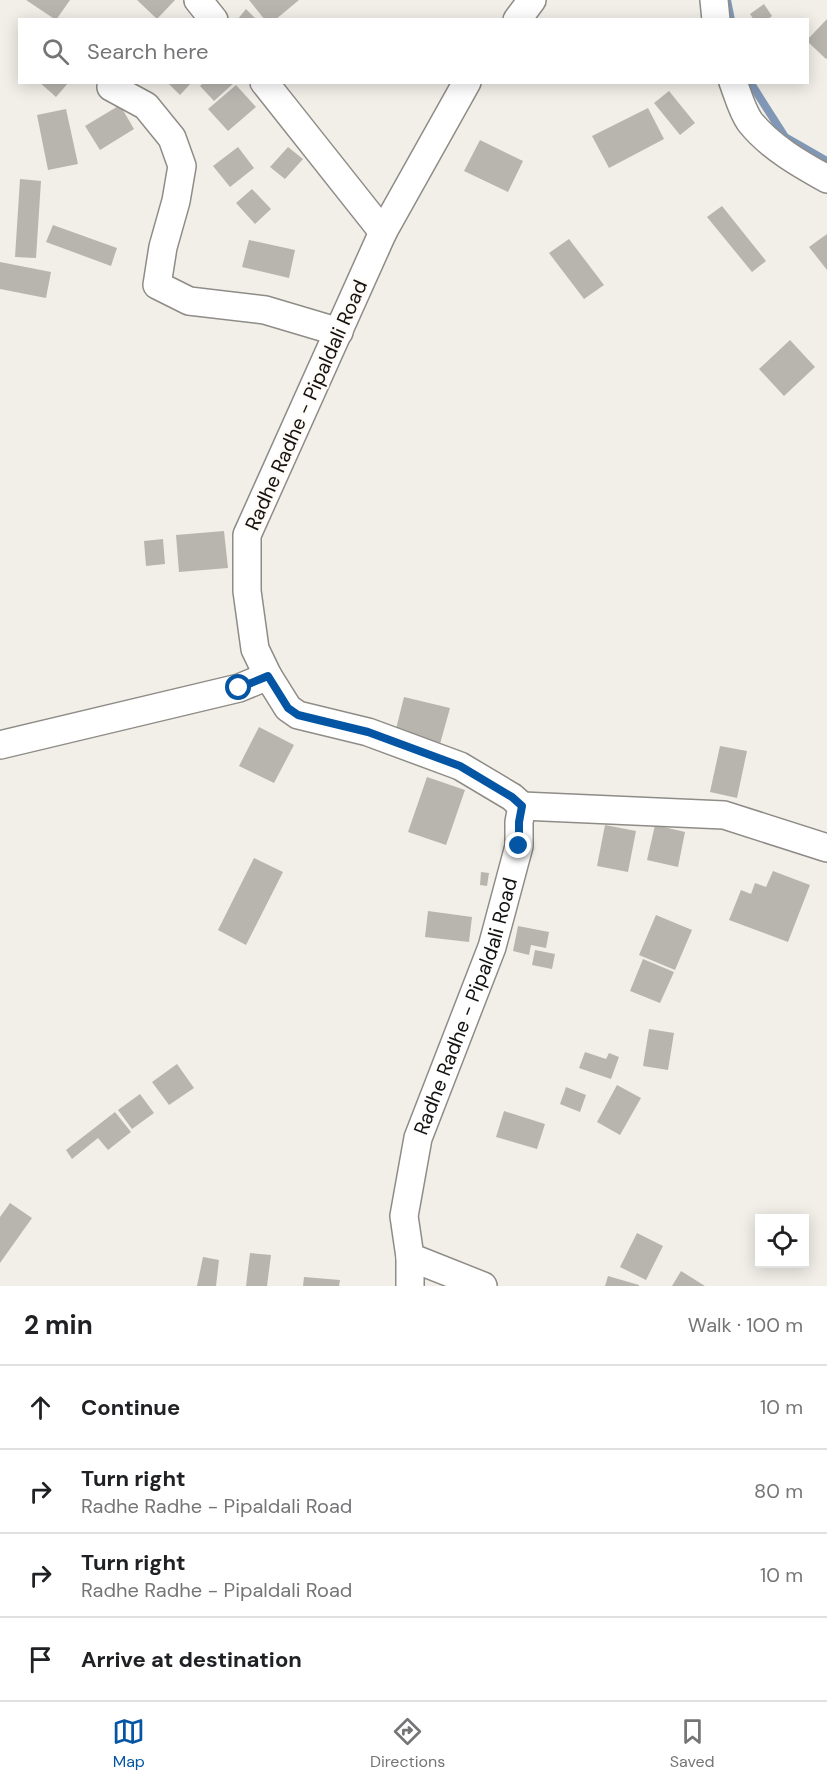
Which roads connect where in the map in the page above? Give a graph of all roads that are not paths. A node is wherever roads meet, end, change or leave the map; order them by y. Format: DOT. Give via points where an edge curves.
graph roads {
  1 [pos="198,0"];
  2 [pos="532,0"];
  3 [pos="714,0"];
  4 [pos="212,18"];
  5 [pos="518,18"];
  6 [pos="716,18"];
  7 [pos="266,84"];
  8 [pos="466,84"];
  9 [pos="734,84"];
  10 [pos="111,87"];
  11 [pos="827,179"];
  12 [pos="383,232"];
  13 [pos="339,332"];
  14 [pos="268,676"];
  15 [pos="0,745"];
  16 [pos="522,806"];
  17 [pos="827,848"];
  18 [pos="410,1257"];
  19 [pos="410,1286"];
  20 [pos="483,1286"];
  1 -- 4 [label="street"];
  2 -- 5 [label="street"];
  3 -- 6 [label="street"];
  7 -- 12 [label="street"];
  8 -- 12 [label="street, Radhe Radhe - Pipaldali Road"];
  9 -- 11 [label="street" via="750,121 762,134 798,163"];
  10 -- 13 [label="street" via="146,106 172,138 182,166 157,285 189,301 265,310"];
  12 -- 13 [label="street, Radhe Radhe - Pipaldali Road"];
  13 -- 14 [label="street, Radhe Radhe - Pipaldali Road" via="247,535 247,591 255,649"];
  14 -- 15 [label="street" via="239,688"];
  14 -- 16 [label="street, Radhe Radhe - Pipaldali Road" via="288,708 298,715 368,732 460,766"];
  16 -- 17 [label="street" via="724,815"];
  16 -- 18 [label="street, Radhe Radhe - Pipaldali Road" via="519,846 492,947 418,1138 404,1216"];
  18 -- 19 [label="street, Radhe Radhe - Pipaldali Road"];
  18 -- 20 [label="street"];
}
